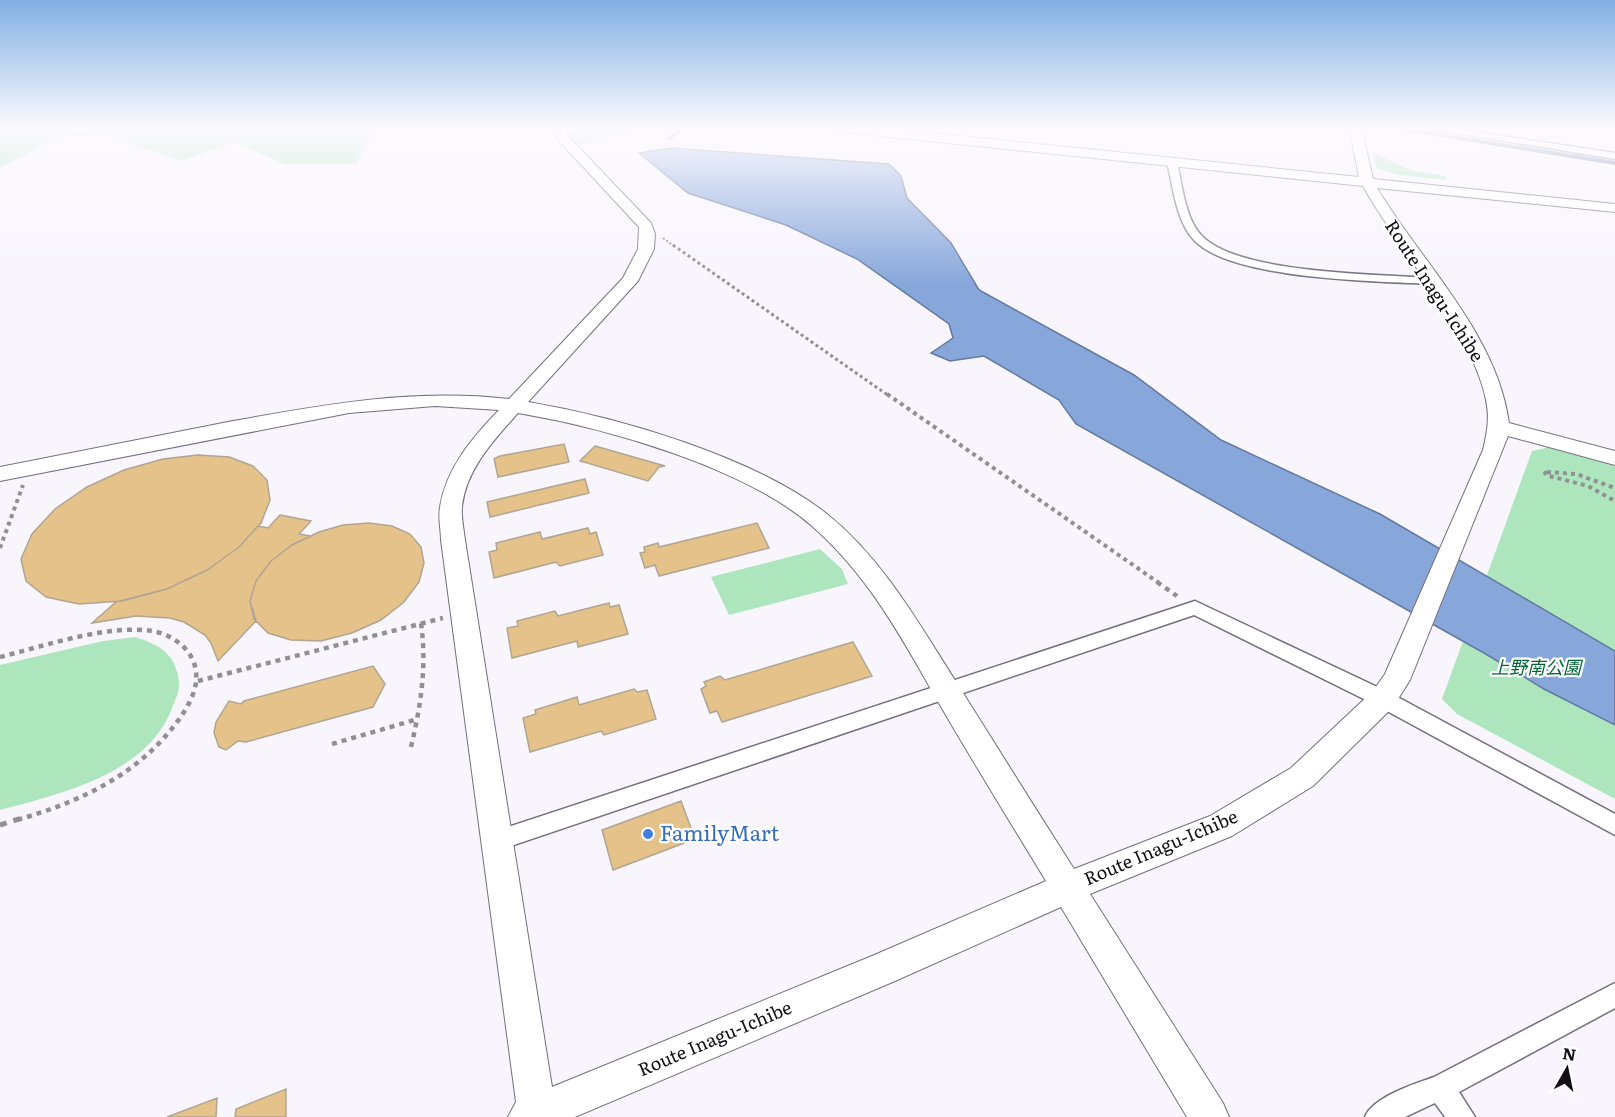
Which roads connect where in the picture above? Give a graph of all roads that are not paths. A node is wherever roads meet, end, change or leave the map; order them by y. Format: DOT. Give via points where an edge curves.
graph roads {
  1 [pos="602,179"];
  2 [pos="1177,179"];
  3 [pos="1339,179"];
  4 [pos="1367,182"];
  5 [pos="1615,208"];
  6 [pos="1431,281"];
  7 [pos="512,406"];
  8 [pos="1496,438"];
  9 [pos="1615,459"];
  10 [pos="0,474"];
  11 [pos="946,690"];
  12 [pos="1390,690"];
  13 [pos="1615,825"];
  14 [pos="498,840"];
  15 [pos="1069,888"];
  16 [pos="1615,995"];
  17 [pos="1440,1088"];
  18 [pos="532,1115"];
  19 [pos="1209,1117"];
  20 [pos="1378,1117"];
  21 [pos="1462,1117"];
  1 -- 7 [label="street" via="646,226 647,253 630,281"];
  2 -- 6 [label="street" via="1190,227 1199,240 1241,260 1271,268"];
  3 -- 4 [label="street"];
  4 -- 5 [label="street"];
  4 -- 6 [label="street, Route Inagu-Ichibe"];
  6 -- 8 [label="street, Route Inagu-Ichibe" via="1477,352 1495,396"];
  7 -- 10 [label="street" via="463,401 375,403"];
  7 -- 11 [label="street" via="580,419 691,452 750,477 794,502 836,535 869,570 911,627"];
  7 -- 14 [label="street" via="479,443 464,468 451,507"];
  8 -- 9 [label="street"];
  8 -- 12 [label="street, Route Inagu-Ichibe"];
  11 -- 12 [label="street" via="1195,608"];
  11 -- 14 [label="street"];
  11 -- 15 [label="street"];
  12 -- 13 [label="street"];
  12 -- 15 [label="street, Route Inagu-Ichibe" via="1302,777 1221,826"];
  14 -- 18 [label="street"];
  15 -- 18 [label="street, Route Inagu-Ichibe"];
  15 -- 19 [label="street"];
  16 -- 17 [label="street"];
  17 -- 20 [label="street"];
  17 -- 21 [label="street"];
}
